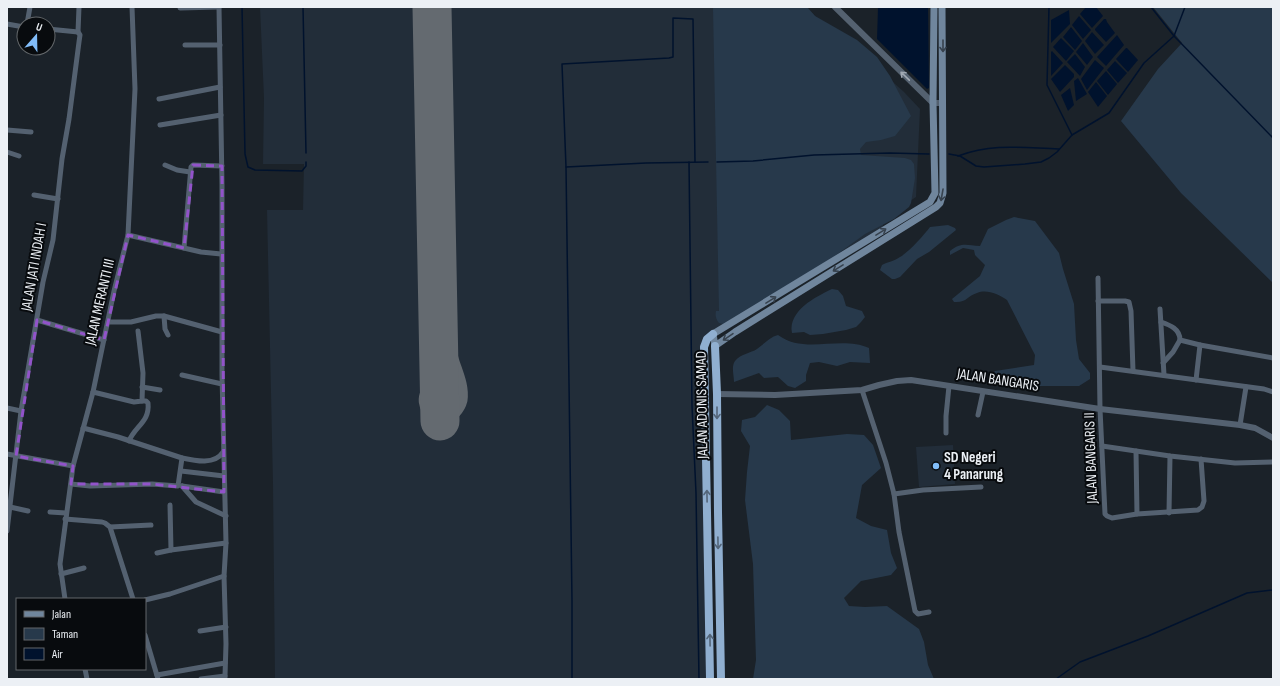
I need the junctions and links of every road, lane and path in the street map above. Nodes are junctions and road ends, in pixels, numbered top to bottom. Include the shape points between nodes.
1 (79, 7) edge
2 (132, 7) edge
3 (219, 7) edge
4 (835, 7) edge
5 (934, 7) edge
6 (942, 7) edge
7 (180, 8) dead end
8 (56, 30) edge
9 (78, 32) junction
10 (185, 45) dead end
11 (220, 45) junction
12 (220, 87) junction
13 (159, 99) dead end
14 (933, 103) junction
15 (943, 103) junction
16 (221, 115) junction
17 (160, 124) dead end
18 (7, 130) edge
19 (31, 132) dead end
20 (7, 152) edge
21 (19, 156) dead end
22 (165, 165) dead end
23 (222, 166) junction
24 (190, 172) junction
25 (34, 195) dead end
26 (58, 199) junction
27 (128, 235) junction
28 (184, 248) junction
29 (221, 254) junction
30 (1098, 278) dead end
31 (1098, 301) junction
32 (1160, 309) dead end
33 (164, 316) junction
34 (37, 320) junction
35 (108, 322) junction
36 (1161, 322) junction
37 (138, 332) dead end
38 (222, 332) junction
39 (713, 334) junction
40 (168, 335) dead end
41 (104, 340) junction
42 (1180, 340) junction
43 (1200, 345) junction
44 (714, 346) junction
45 (1273, 358) edge
46 (1163, 363) junction
47 (1100, 367) junction
48 (1133, 371) junction
49 (1164, 375) junction
50 (182, 376) dead end
51 (1196, 380) junction
52 (222, 384) junction
53 (950, 386) junction
54 (1246, 386) junction
55 (142, 387) junction
56 (160, 390) dead end
57 (862, 390) junction
58 (93, 392) junction
59 (983, 392) junction
60 (1273, 392) edge
61 (717, 394) junction
62 (142, 402) junction
63 (7, 408) edge
64 (1100, 409) junction
65 (21, 411) junction
66 (978, 415) dead end
67 (1240, 425) junction
68 (83, 428) junction
69 (946, 433) dead end
70 (1273, 438) edge
71 (129, 441) junction
72 (1102, 446) junction
73 (224, 451) junction
74 (1136, 451) junction
75 (7, 454) edge
76 (16, 456) junction
77 (1170, 456) junction
78 (182, 458) junction
79 (1201, 459) junction
80 (1273, 462) edge
81 (73, 466) junction
82 (181, 471) junction
83 (224, 476) junction
84 (71, 484) junction
85 (180, 486) junction
86 (981, 487) dead end
87 (224, 492) junction
88 (894, 494) junction
89 (170, 505) dead end
90 (10, 507) junction
91 (28, 511) dead end
92 (50, 512) dead end
93 (708, 512) junction
94 (718, 512) junction
95 (1169, 512) junction
96 (66, 513) junction
97 (1137, 514) junction
98 (226, 516) junction
99 (65, 520) junction
100 (152, 525) dead end
101 (110, 528) junction
102 (7, 531) edge
103 (226, 543) junction
104 (171, 550) junction
105 (157, 552) dead end
106 (84, 568) dead end
107 (61, 574) junction
108 (224, 576) junction
109 (65, 598) edge
110 (133, 598) edge
111 (146, 600) edge
112 (929, 612) dead end
113 (226, 627) junction
114 (200, 631) dead end
115 (146, 638) edge
116 (225, 662) junction
117 (157, 677) edge
118 (225, 678) edge
119 (200, 679) edge
120 (710, 679) edge
121 (721, 679) edge

1 - 9 street, JALAN JATI INDAH I
2 - 27 street, JALAN MERANTI III via 135,89
3 - 7 street
3 - 11 street
14 -> 4 street
5 - 14 main road
6 -> 15 main road
8 - 9 street
9 - 26 street, JALAN JATI INDAH I via 78,58
10 - 11 street
11 - 12 street
12 - 13 street
12 - 16 street
14 - 15 street
39 -> 14 main road via 930,202 935,193
15 -> 44 main road via 943,193 940,203
16 - 17 street
16 - 23 street
18 - 19 street
20 - 21 street
22 - 24 street
23 - 24 street via 193,165
23 - 29 street
24 - 28 street
25 - 26 street
26 - 34 street, JALAN JATI INDAH I via 53,240
27 - 28 street
27 - 35 street, JALAN MERANTI III
28 - 29 street
29 - 38 street
30 - 31 street, JALAN BANGARIS II
31 - 47 street, JALAN BANGARIS II
31 - 48 street via 1129,302
32 - 36 street
33 - 35 street via 131,322
33 - 38 street
33 - 40 street
34 - 41 street
34 - 65 street, JALAN JATI INDAH I
35 - 41 street, JALAN MERANTI III
36 - 42 street via 1173,327
36 - 46 street
37 - 55 street via 143,373
38 - 52 street
39 - 44 main road, JALAN ADONIS SAMAD
93 -> 39 highway, JALAN ADONIS SAMAD via 704,347 707,339
41 - 58 street, JALAN MERANTI III
42 - 43 street
42 - 46 street
43 - 45 street
43 - 51 street
44 - 61 highway, JALAN ADONIS SAMAD
46 - 49 street
47 - 48 street
47 - 64 street, JALAN BANGARIS II
48 - 49 street
49 - 51 street
50 - 52 street
51 - 54 street
52 - 73 street
53 - 57 street, JALAN BANGARIS via 906,380
53 - 59 street, JALAN BANGARIS
53 - 69 street
54 - 60 street
54 - 67 street
55 - 56 street
55 - 62 street
57 - 61 street, JALAN BANGARIS via 775,395
57 - 88 street
58 - 62 street
58 - 68 street, JALAN MERANTI III
59 - 64 street, JALAN BANGARIS
59 - 66 street
61 -> 94 highway, JALAN ADONIS SAMAD
62 - 71 street via 148,403 146,417
63 - 65 street
64 - 67 street, JALAN BANGARIS
64 - 72 street, JALAN BANGARIS II
65 - 76 street, JALAN JATI INDAH I
67 - 70 street, JALAN BANGARIS via 1255,428
68 - 71 street
68 - 81 street, JALAN MERANTI III
71 - 78 street
72 - 74 street
72 - 97 street, JALAN BANGARIS II via 1105,514 1112,518
73 - 78 street via 215,459 196,461
73 - 83 street
74 - 77 street
74 - 97 street
75 - 76 street
76 - 81 street
76 - 90 street, JALAN JATI INDAH I
77 - 79 street
77 - 95 street
78 - 82 street
79 - 80 street via 1234,463
79 - 95 street, JALAN BANGARIS II via 1204,502 1202,507 1198,510
81 - 84 street, JALAN MERANTI III
82 - 83 street
82 - 85 street
83 - 87 street
84 - 85 street
84 - 96 street, JALAN MERANTI III
85 - 87 street
85 - 98 street via 196,502
86 - 88 street
87 - 98 street
88 - 112 street via 899,532 916,611 918,614
89 - 104 street
90 - 91 street
90 - 102 street, JALAN JATI INDAH I
92 - 96 street
93 - 94 highway
120 -> 93 highway, JALAN ADONIS SAMAD
94 -> 121 highway, JALAN ADONIS SAMAD
95 - 97 street, JALAN BANGARIS II
96 - 99 street, JALAN MERANTI III
98 - 103 street
99 - 101 street via 102,522
99 - 107 street, JALAN MERANTI III
100 - 101 street
101 - 110 street
103 - 104 street
103 - 108 street
104 - 105 street
106 - 107 street
107 - 109 street, JALAN MERANTI III
108 - 111 street
108 - 113 street
113 - 114 street
113 - 116 street
115 - 117 street
116 - 117 street
116 - 118 street
118 - 119 street

